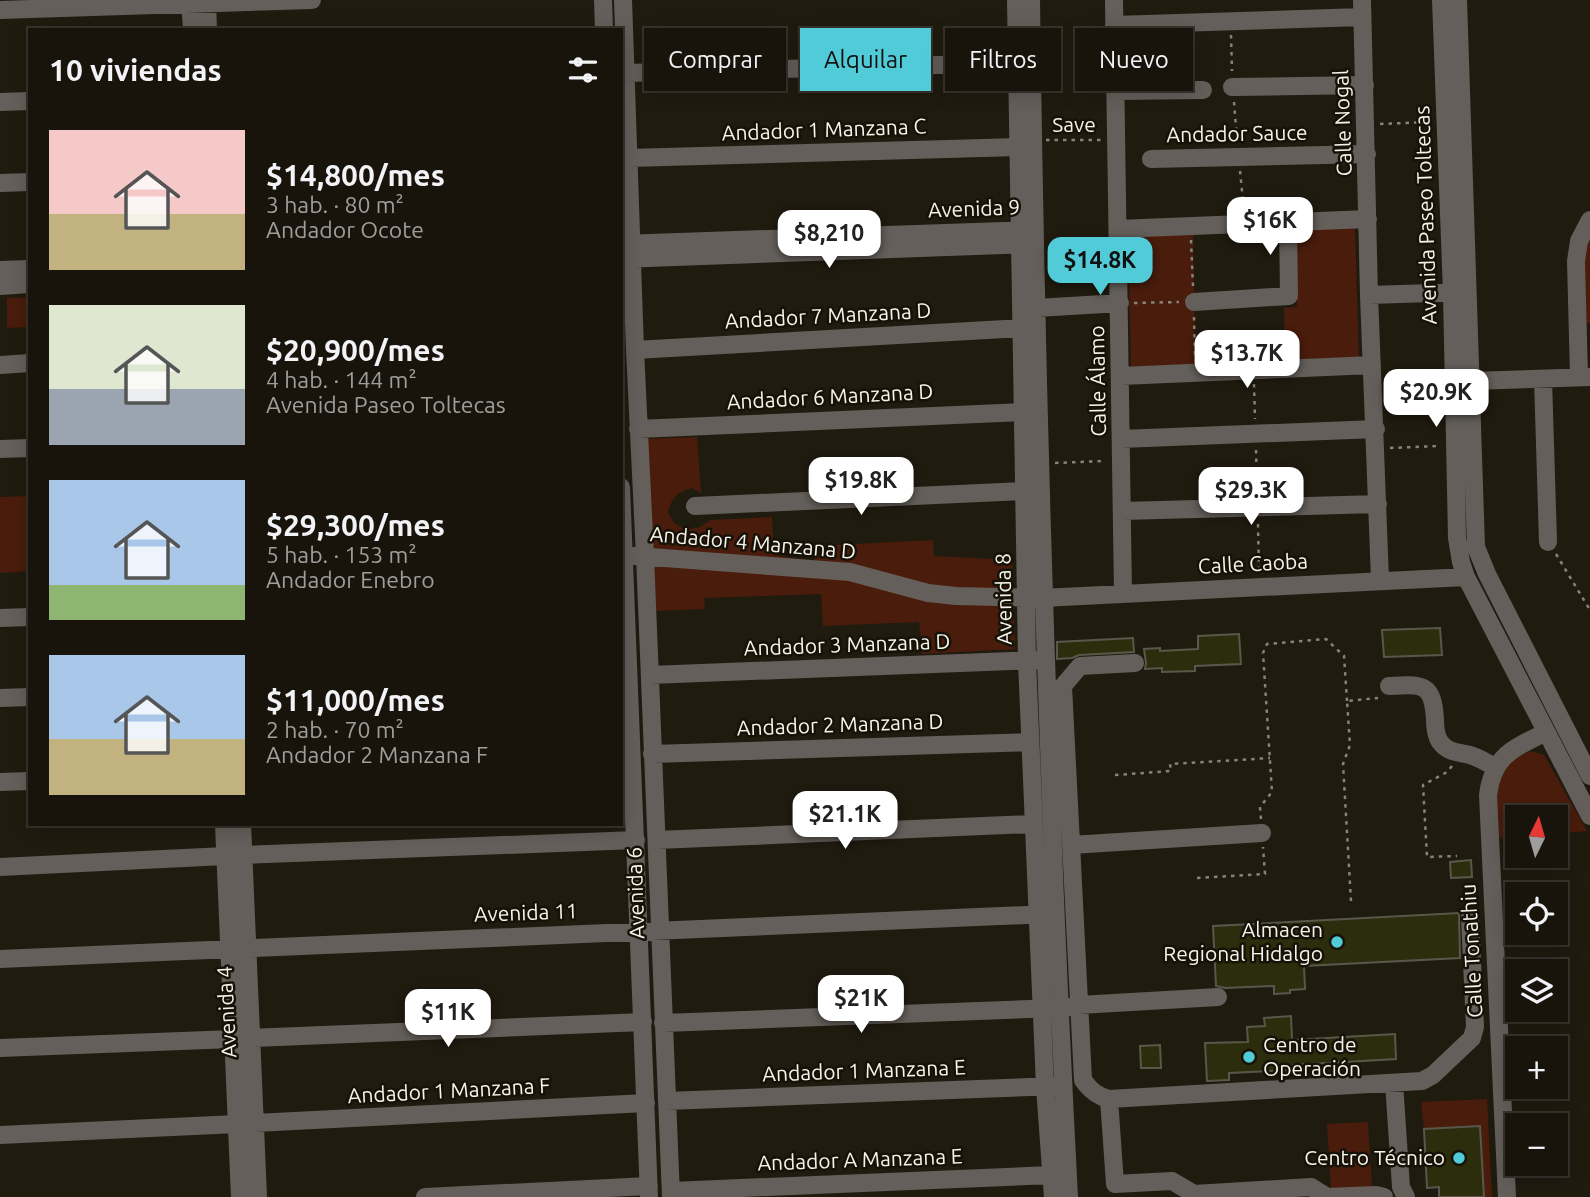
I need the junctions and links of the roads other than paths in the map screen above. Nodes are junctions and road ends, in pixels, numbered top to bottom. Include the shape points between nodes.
1 (312, 0) edge
2 (603, 0) edge
3 (623, 0) edge
4 (1016, 0) edge
5 (1031, 0) edge
6 (1114, 0) edge
7 (1441, 0) edge
8 (1458, 0) edge
9 (198, 2) edge
10 (1362, 8) edge
11 (0, 10) edge
12 (1114, 25) junction
13 (200, 28) edge
14 (604, 28) edge
15 (1017, 28) edge
16 (1114, 28) edge
17 (945, 65) edge
18 (626, 72) junction
19 (1365, 85) junction
20 (1232, 87) road end
21 (1193, 90) edge
22 (1203, 90) dead end
23 (1021, 91) edge
24 (1116, 91) edge
25 (28, 101) edge
26 (0, 102) edge
27 (1026, 144) junction
28 (1367, 154) junction
29 (629, 158) junction
30 (1151, 159) dead end
31 (28, 182) edge
32 (0, 183) edge
33 (1368, 219) junction
34 (1590, 220) edge
35 (1288, 222) junction
36 (1118, 229) junction
37 (1028, 237) junction
38 (626, 251) edge
39 (28, 269) edge
40 (0, 270) edge
41 (28, 284) edge
42 (0, 286) edge
43 (1460, 292) junction
44 (1369, 295) junction
45 (1194, 302) road end
46 (1120, 303) junction
47 (1037, 307) junction
48 (1023, 328) junction
49 (635, 350) junction
50 (28, 363) edge
51 (0, 365) edge
52 (1372, 365) junction
53 (1121, 376) junction
54 (1585, 377) edge
55 (1543, 379) junction
56 (1470, 381) junction
57 (1023, 412) junction
58 (638, 429) junction
59 (1376, 429) junction
60 (1121, 439) junction
61 (28, 448) edge
62 (0, 449) edge
63 (1025, 491) junction
64 (1378, 504) junction
65 (695, 506) dead end
66 (1122, 511) junction
67 (623, 532) edge
68 (1548, 542) road end
69 (624, 555) junction
70 (646, 564) junction
71 (623, 574) edge
72 (1466, 577) junction
73 (1380, 580) junction
74 (647, 593) junction
75 (624, 594) edge
76 (1123, 594) junction
77 (1034, 598) junction
78 (28, 617) edge
79 (0, 618) edge
80 (1516, 631) junction
81 (1498, 639) junction
82 (1036, 660) junction
83 (1135, 663) dead end
84 (625, 673) edge
85 (650, 675) junction
86 (1389, 686) road end
87 (0, 698) edge
88 (28, 698) edge
89 (1546, 732) junction
90 (1030, 742) junction
91 (627, 753) edge
92 (652, 754) junction
93 (1495, 767) junction
94 (1590, 776) edge
95 (28, 781) edge
96 (0, 782) edge
97 (1590, 817) edge
98 (1032, 824) junction
99 (225, 826) edge
100 (241, 826) edge
101 (1262, 832) road end
102 (636, 840) junction
103 (657, 840) junction
104 (1071, 845) junction
105 (234, 855) junction
106 (0, 867) edge
107 (1046, 914) junction
108 (1469, 917) dead end
109 (660, 930) junction
110 (639, 931) junction
111 (238, 948) junction
112 (0, 958) edge
113 (1218, 997) dead end
114 (1079, 1005) junction
115 (1050, 1009) junction
116 (643, 1022) junction
117 (663, 1023) junction
118 (242, 1039) junction
119 (0, 1048) edge
120 (1394, 1083) junction
121 (1054, 1086) junction
122 (1109, 1100) junction
123 (667, 1101) junction
124 (646, 1103) junction
125 (246, 1123) junction
126 (0, 1135) edge
127 (1051, 1175) junction
128 (649, 1191) edge
129 (671, 1194) edge
130 (1401, 1194) edge
131 (240, 1197) edge
132 (258, 1197) edge
133 (425, 1197) edge
134 (1053, 1197) edge
135 (1069, 1197) edge
136 (1384, 1197) edge
137 (1507, 1197) edge

1 - 9 street
2 - 14 street
3 - 18 street, Avenida 6
4 - 15 street, Avenida 8
5 - 27 street, Avenida 8
6 - 12 street, Calle Álamo
7 - 43 street, Avenida Paseo Toltecas
8 - 43 street, Avenida Paseo Toltecas
9 - 11 street
9 - 13 street
10 - 12 street
10 - 19 street, Calle Nogal
12 - 16 street, Calle Álamo
17 - 18 street
18 - 29 street, Avenida 6
19 - 20 street
19 - 28 street, Calle Nogal
21 - 22 street
23 - 27 street, Avenida 8
24 - 36 street, Calle Álamo
25 - 26 street
27 - 29 street, Andador 1 Manzana C
27 - 37 street, Avenida 8
28 - 30 street, Andador Sauce
28 - 33 street, Calle Nogal
29 - 38 street, Avenida 6
31 - 32 street
33 - 35 street
33 - 44 street, Calle Nogal
34 - 54 street via 1576,261
35 - 36 street
35 - 45 street via 1289,296
36 - 46 street, Calle Álamo
37 - 38 street, Avenida 9
37 - 47 street, Avenida 8
37 - 48 street, Avenida 8
38 - 49 street, Avenida 6
39 - 40 street
41 - 42 street
43 - 44 street
43 - 56 street, Avenida Paseo Toltecas
43 - 72 street, Avenida Paseo Toltecas via 1455,445 1457,538
44 - 52 street, Calle Nogal
46 - 47 street
46 - 53 street, Calle Álamo
47 - 77 street, Avenida 8 via 1039,464
48 - 49 street, Andador 7 Manzana D
48 - 57 street, Avenida 8
49 - 58 street, Avenida 6
50 - 51 street
52 - 53 street
52 - 59 street, Calle Nogal
53 - 60 street, Calle Álamo
54 - 55 street
55 - 56 street
55 - 68 street
56 - 80 street, Avenida Paseo Toltecas via 1476,547
57 - 58 street, Andador 6 Manzana D
57 - 63 street, Avenida 8
58 - 70 street, Avenida 6
59 - 60 street
59 - 64 street, Calle Nogal
60 - 66 street, Calle Álamo
61 - 62 street
63 - 65 street
63 - 77 street, Avenida 8
64 - 66 street
64 - 73 street, Calle Nogal
66 - 76 street, Calle Álamo
67 - 69 street, Avenida 6
69 - 70 street, Andador 4 Manzana D
69 - 71 street, Avenida 6
70 - 71 street
70 - 74 street, Avenida 6
70 - 77 street, Andador 4 Manzana D via 850,572 928,593
71 - 75 street, Avenida 6
72 - 73 street, Calle Caoba
72 - 81 street, Avenida Paseo Toltecas
73 - 76 street, Calle Caoba
74 - 75 street
74 - 85 street, Avenida 6
75 - 84 street, Avenida 6
76 - 77 street, Calle Caoba
77 - 82 street, Avenida 8
78 - 79 street
80 - 81 street
80 - 94 street, Avenida Paseo Toltecas
81 - 89 street, Avenida Paseo Toltecas
82 - 85 street, Andador 3 Manzana D
82 - 90 street, Avenida 8
82 - 107 street, Avenida 8
83 - 104 street via 1080,666 1063,686
84 - 91 street, Avenida 6
85 - 92 street, Avenida 6
86 - 93 street via 1424,687 1434,702 1440,741 1449,750
87 - 88 street
89 - 93 street via 1505,755
89 - 97 street, Avenida Paseo Toltecas
90 - 92 street, Andador 2 Manzana D
90 - 98 street, Avenida 8
91 - 102 street, Avenida 6
92 - 103 street, Avenida 6
93 - 137 street, Calle Tonathiu via 1488,795
95 - 96 street
98 - 103 street
98 - 107 street, Avenida 8
99 - 105 street, Avenida 4
100 - 105 street, Avenida 4
101 - 104 street
102 - 105 street
102 - 110 street, Avenida 6
103 - 109 street, Avenida 6
104 - 114 street
105 - 106 street
105 - 111 street, Avenida 4
107 - 109 street, Avenida 11
107 - 115 street, Avenida 8
108 - 120 street via 1472,1038 1433,1075 1422,1081
109 - 110 street, Avenida 11
109 - 117 street, Avenida 6
110 - 111 street, Avenida 11
110 - 116 street, Avenida 6
111 - 112 street, Avenida 11
111 - 118 street, Avenida 4
113 - 114 street
114 - 115 street
114 - 122 street via 1083,1080 1099,1097
115 - 117 street
115 - 121 street, Avenida 8
116 - 118 street
116 - 124 street, Avenida 6
117 - 123 street, Avenida 6
118 - 119 street
118 - 125 street, Avenida 4
120 - 122 street
120 - 130 street
121 - 123 street, Andador 1 Manzana E
121 - 127 street, Avenida 8
121 - 135 street, Avenida 8
122 - 136 street via 1115,1184 1172,1181 1194,1194 1311,1187 1328,1197
123 - 129 street, Avenida 6
124 - 125 street, Andador 1 Manzana F
124 - 128 street, Avenida 6
125 - 126 street, Andador 1 Manzana F
125 - 131 street, Avenida 4
125 - 132 street, Avenida 4
127 - 129 street, Andador A Manzana E
127 - 134 street, Avenida 8
128 - 133 street

